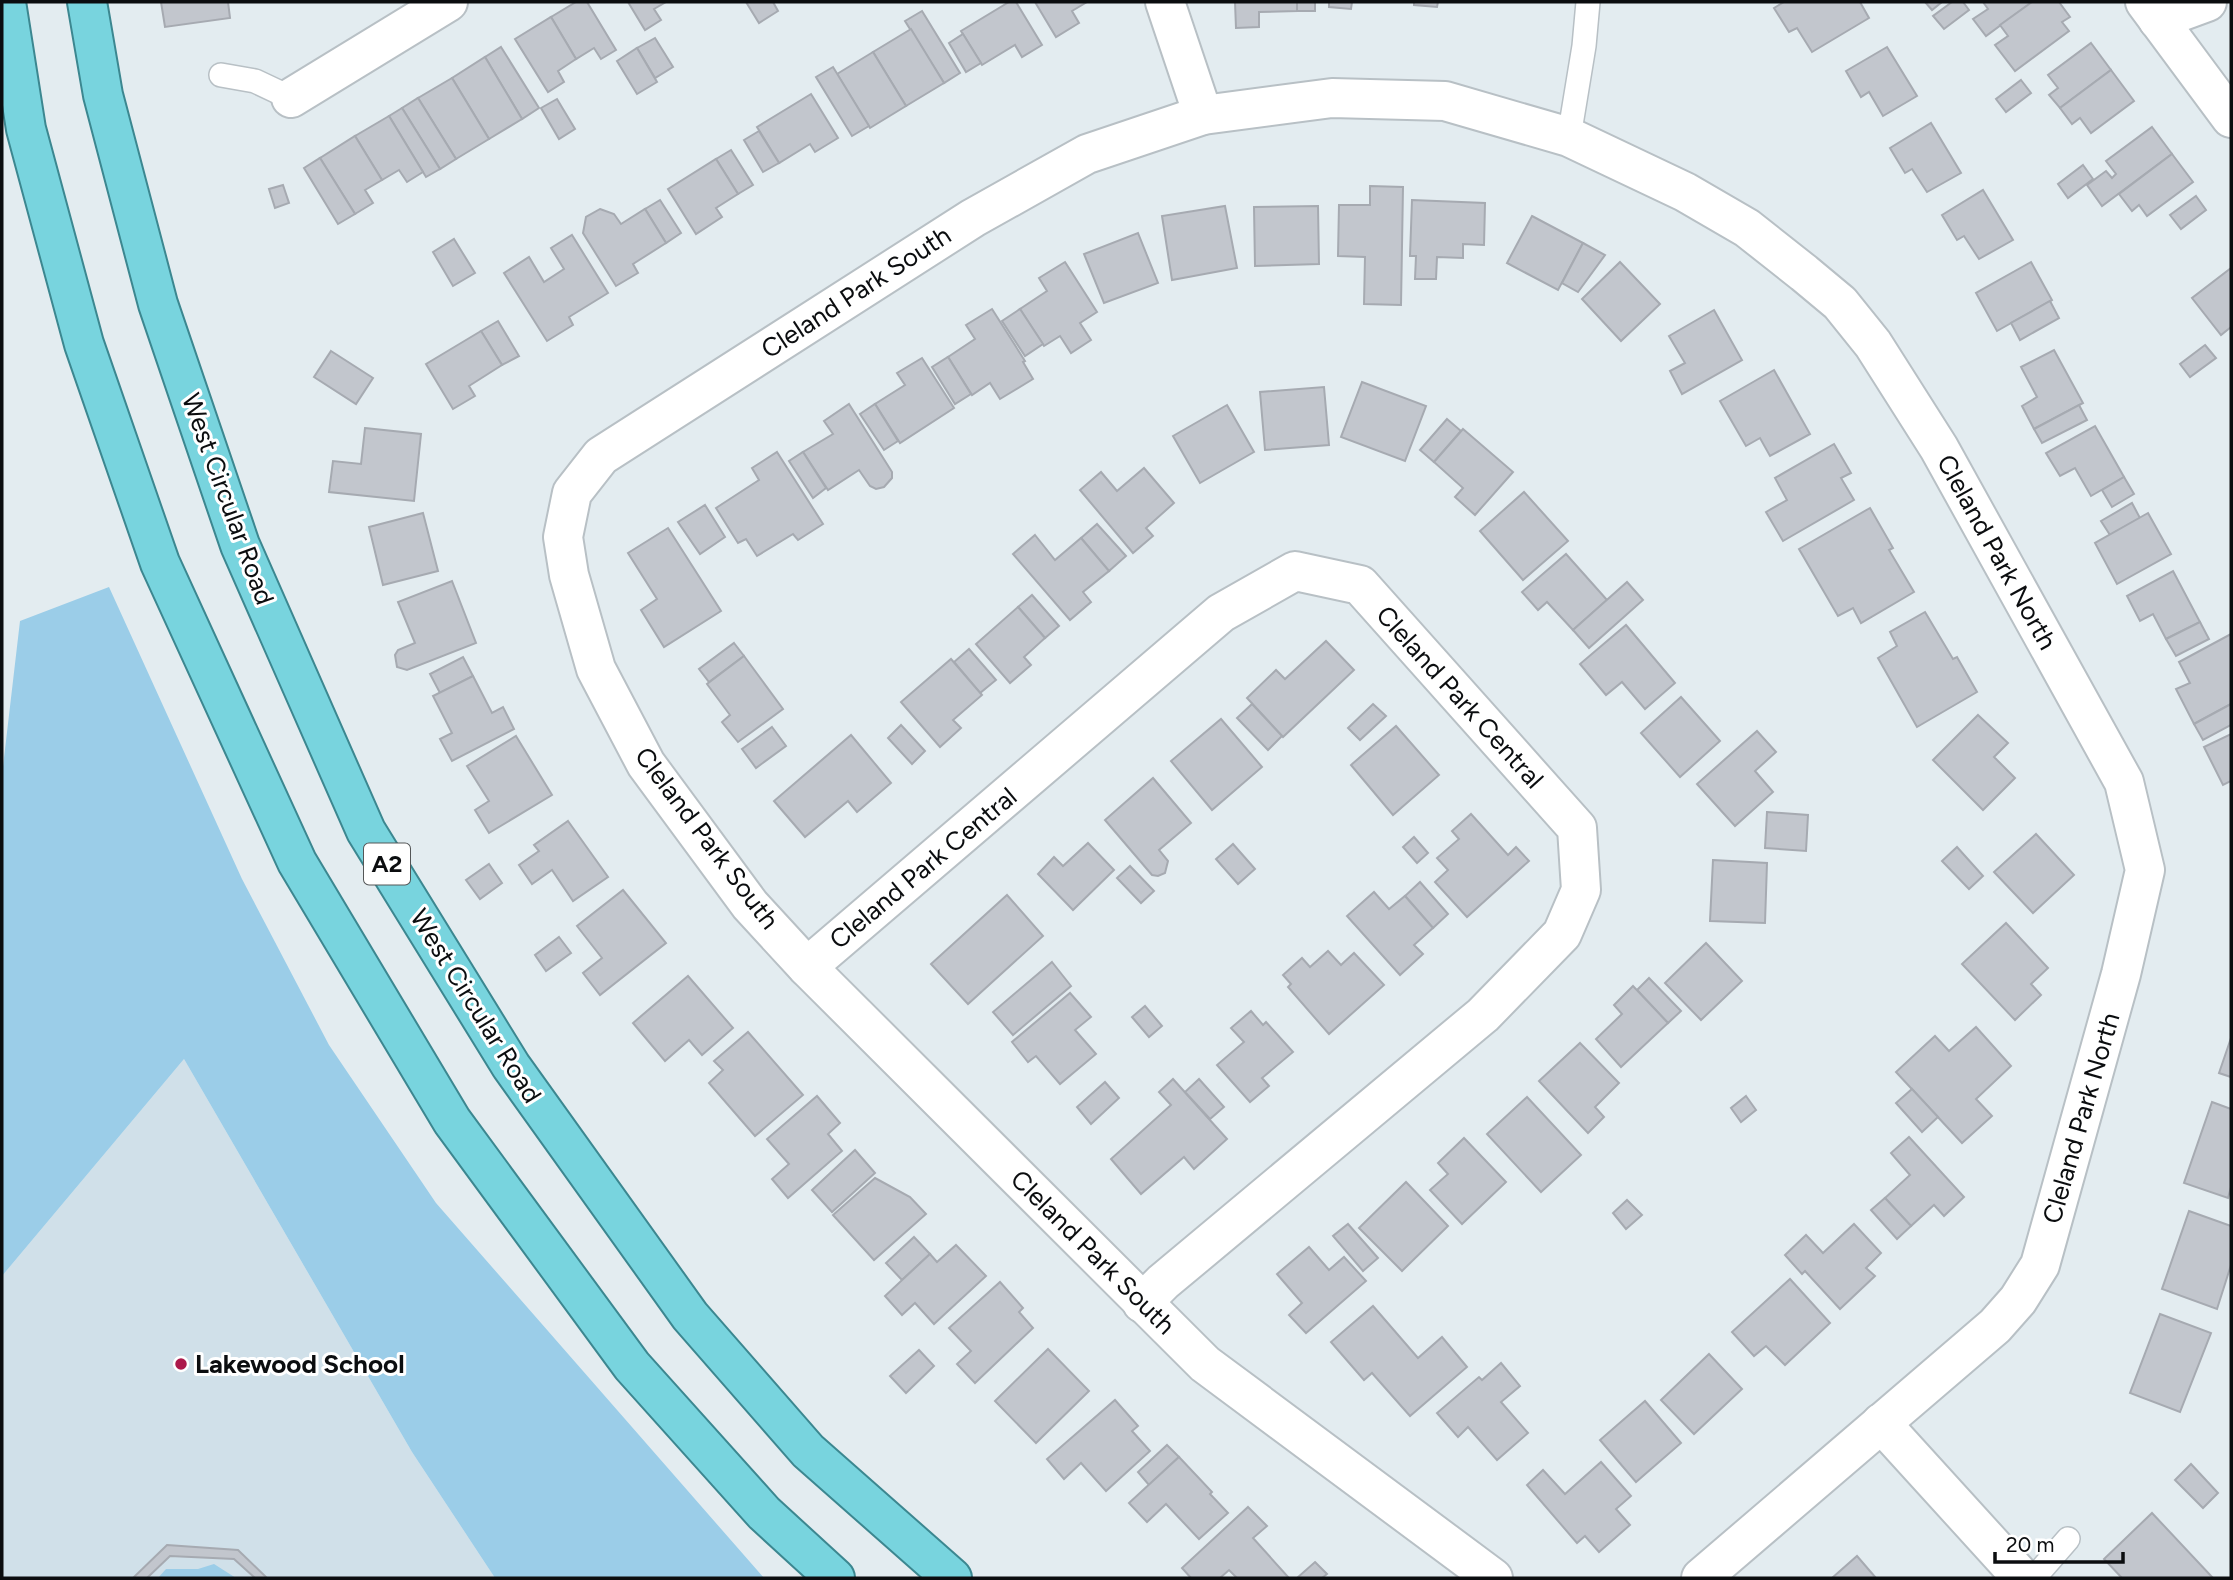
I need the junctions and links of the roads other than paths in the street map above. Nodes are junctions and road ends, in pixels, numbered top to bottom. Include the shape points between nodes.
1 (6, 2) edge
2 (87, 2) edge
3 (448, 2) edge
4 (1165, 2) edge
5 (1588, 2) edge
6 (2207, 2) edge
7 (2152, 11) edge
8 (221, 75) dead end
9 (2, 94) edge
10 (290, 98) joint
11 (1203, 115) junction
12 (2231, 118) edge
13 (26, 129) junction
14 (1569, 137) junction
15 (807, 967) junction
16 (1142, 1303) junction
17 (1881, 1423) junction
18 (2068, 1539) dead end
19 (835, 1578) edge
20 (952, 1578) edge
21 (1493, 1578) edge
22 (1701, 1578) edge
23 (2022, 1578) edge
24 (2034, 1578) edge

1 - 13 highway
2 - 20 highway, West Circular Road / A2 via 103,95 162,317 240,545 366,831 511,1066 690,1316 808,1451
3 - 10 street
4 - 11 street
5 - 14 lane
6 - 7 street
7 - 12 street
8 - 10 lane via 255,81
9 - 13 lane
11 - 14 street, Cleland Park North via 1332,98 1445,101
11 - 15 street, Cleland Park South via 1087,153 974,218 601,456 572,493 563,537 596,669 646,764 750,905
13 - 19 highway via 84,344 160,563 297,862 452,1121 632,1366 764,1513
14 - 17 street, Cleland Park North via 1685,192 1747,228 1840,303 1873,344 1940,447 2124,782 2145,870 2121,974 2040,1265 1995,1326
15 - 16 street, Cleland Park South
15 - 16 street, Cleland Park Central via 1221,613 1295,571 1360,585 1577,828 1581,890 1562,934 1483,1015
16 - 21 street, Cleland Park South via 1205,1364
17 - 22 street
17 - 23 street
18 - 24 lane

